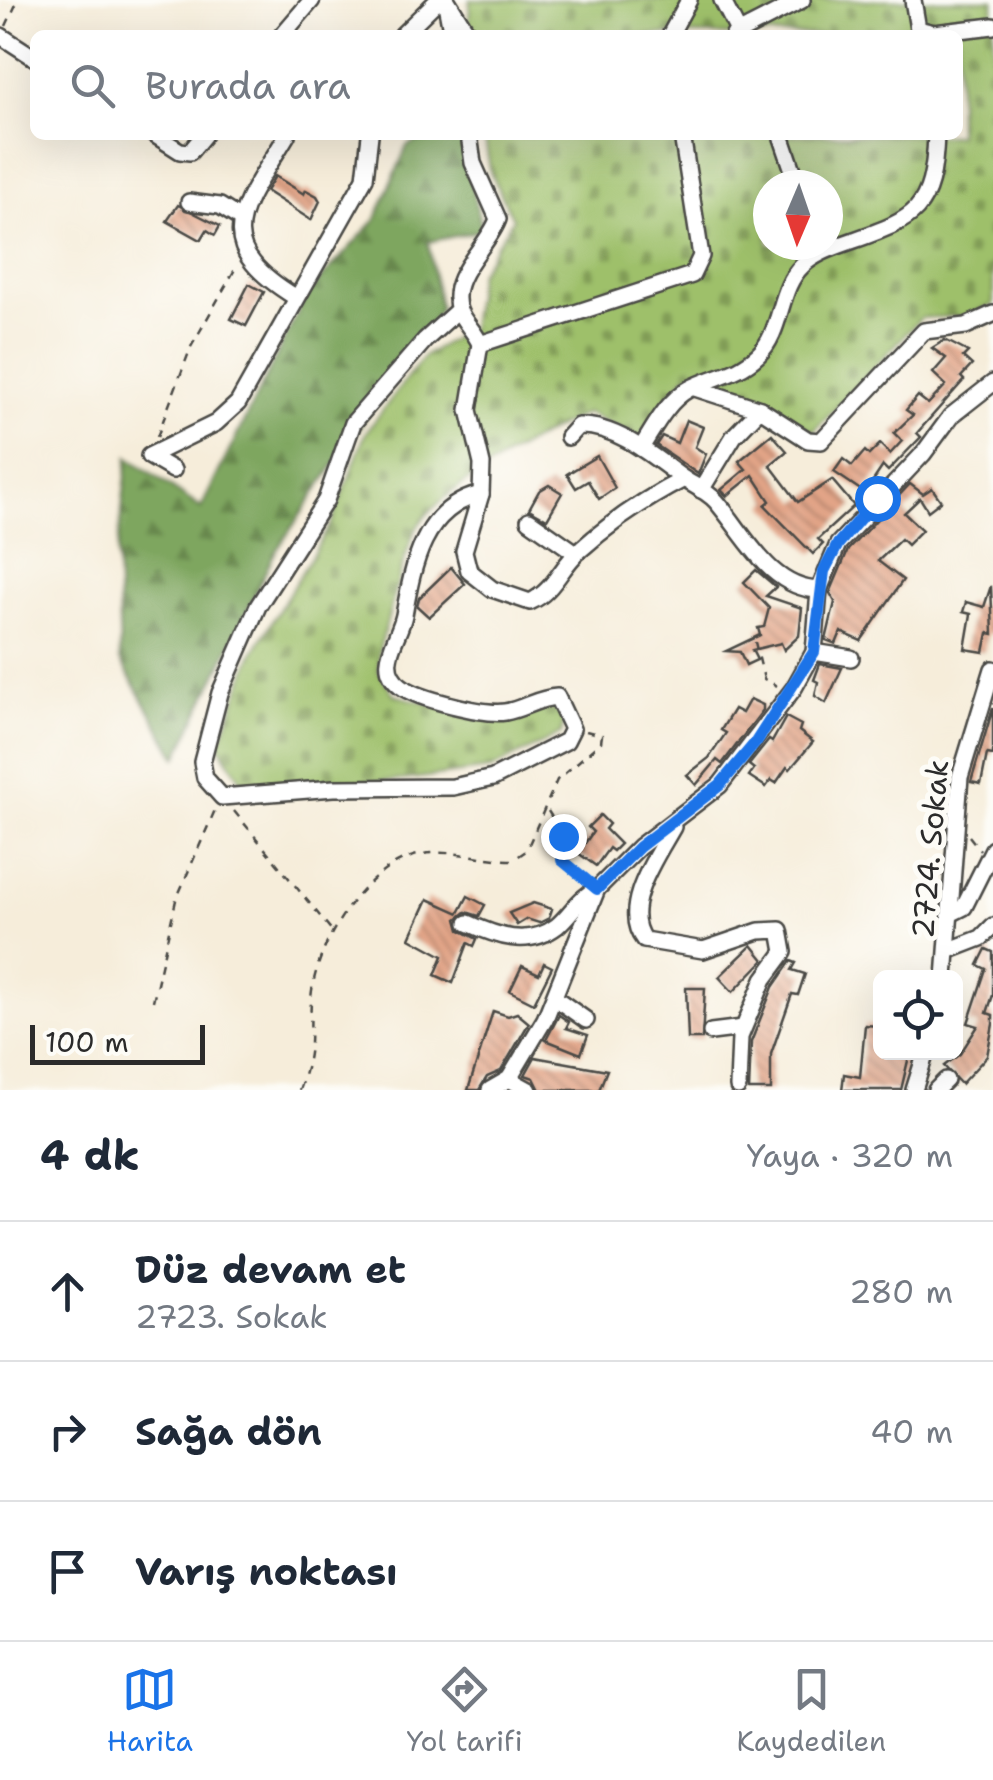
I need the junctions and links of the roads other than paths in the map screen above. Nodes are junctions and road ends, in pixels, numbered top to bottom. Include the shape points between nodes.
1 (312, 0) edge
2 (443, 0) edge
3 (689, 0) edge
4 (722, 0) edge
5 (802, 0) edge
6 (912, 6) edge
7 (993, 26) edge
8 (286, 30) edge
9 (405, 30) edge
10 (451, 30) edge
11 (465, 30) edge
12 (673, 30) edge
13 (735, 30) edge
14 (745, 30) edge
15 (922, 30) edge
16 (959, 30) edge
17 (1, 36) edge
18 (30, 55) edge
19 (163, 140) edge
20 (200, 140) edge
21 (284, 140) edge
22 (369, 140) edge
23 (470, 140) edge
24 (683, 140) edge
25 (783, 140) edge
26 (936, 140) edge
27 (793, 170) edge
28 (189, 202) dead end
29 (239, 218) junction
30 (843, 242) edge
31 (807, 260) edge
32 (295, 297) junction
33 (458, 310) junction
34 (993, 314) edge
35 (480, 344) junction
36 (993, 383) edge
37 (693, 387) junction
38 (760, 409) junction
39 (568, 437) dead end
40 (640, 448) junction
41 (173, 470) dead end
42 (684, 479) junction
43 (701, 490) junction
44 (481, 494) junction
45 (528, 520) dead end
46 (576, 553) junction
47 (819, 590) junction
48 (814, 652) junction
49 (852, 658) dead end
50 (993, 669) edge
51 (674, 824) junction
52 (992, 850) edge
53 (597, 889) junction
54 (952, 914) junction
55 (468, 922) dead end
56 (993, 926) edge
57 (950, 950) junction
58 (946, 970) edge
59 (555, 998) junction
60 (586, 1020) dead end
61 (743, 1028) junction
62 (712, 1032) dead end
63 (923, 1060) edge
64 (509, 1079) junction
65 (738, 1086) dead end
66 (490, 1090) edge
67 (529, 1090) edge
68 (914, 1090) edge

1 - 8 street
2 - 9 street
2 - 10 street
2 - 11 street
3 - 12 street
4 - 13 street
5 - 14 street
6 - 15 street
7 - 16 street
17 - 18 street
19 - 20 street via 190,152
21 - 29 street
22 - 32 street via 365,178
23 - 33 street via 498,219 461,283
24 - 35 street via 700,256 692,275
25 - 27 street
26 - 30 street via 935,170 920,210 885,230
28 - 29 street via 220,206
29 - 32 street via 244,254 260,276
31 - 37 street via 758,355 724,378
32 - 41 street via 238,403 216,422 149,456
33 - 35 street
33 - 44 street via 354,424 326,500 258,606 220,693 202,762 222,797 453,788 493,778 566,741 572,729 557,697 504,712 416,696 389,671 424,536 459,499
34 - 38 street via 966,326 924,331 821,440 808,440
35 - 44 street via 469,410 482,464
36 - 47 street via 951,416 863,513 838,544
37 - 38 street
37 - 40 street via 664,412
38 - 43 street via 734,436
39 - 40 street via 578,426 592,426
40 - 42 street
42 - 43 street
42 - 46 street
43 - 47 street via 774,572 800,590
44 - 46 street via 464,551 469,571 492,589 530,602 545,595
45 - 46 street
47 - 48 street
48 - 49 street
48 - 51 street via 740,764
50 - 54 street, 2724. Sokak via 970,733
51 - 53 street via 639,847
51 - 61 street via 639,896 636,928 652,944 703,950 780,930 784,952
52 - 54 street via 964,908
53 - 55 street via 582,896 559,924 526,938 498,937
53 - 59 street
54 - 57 street, 2724. Sokak
56 - 57 street
57 - 58 street, 2724. Sokak
59 - 60 street
59 - 64 street
61 - 62 street
61 - 65 street
63 - 68 street
64 - 66 street
64 - 67 street

